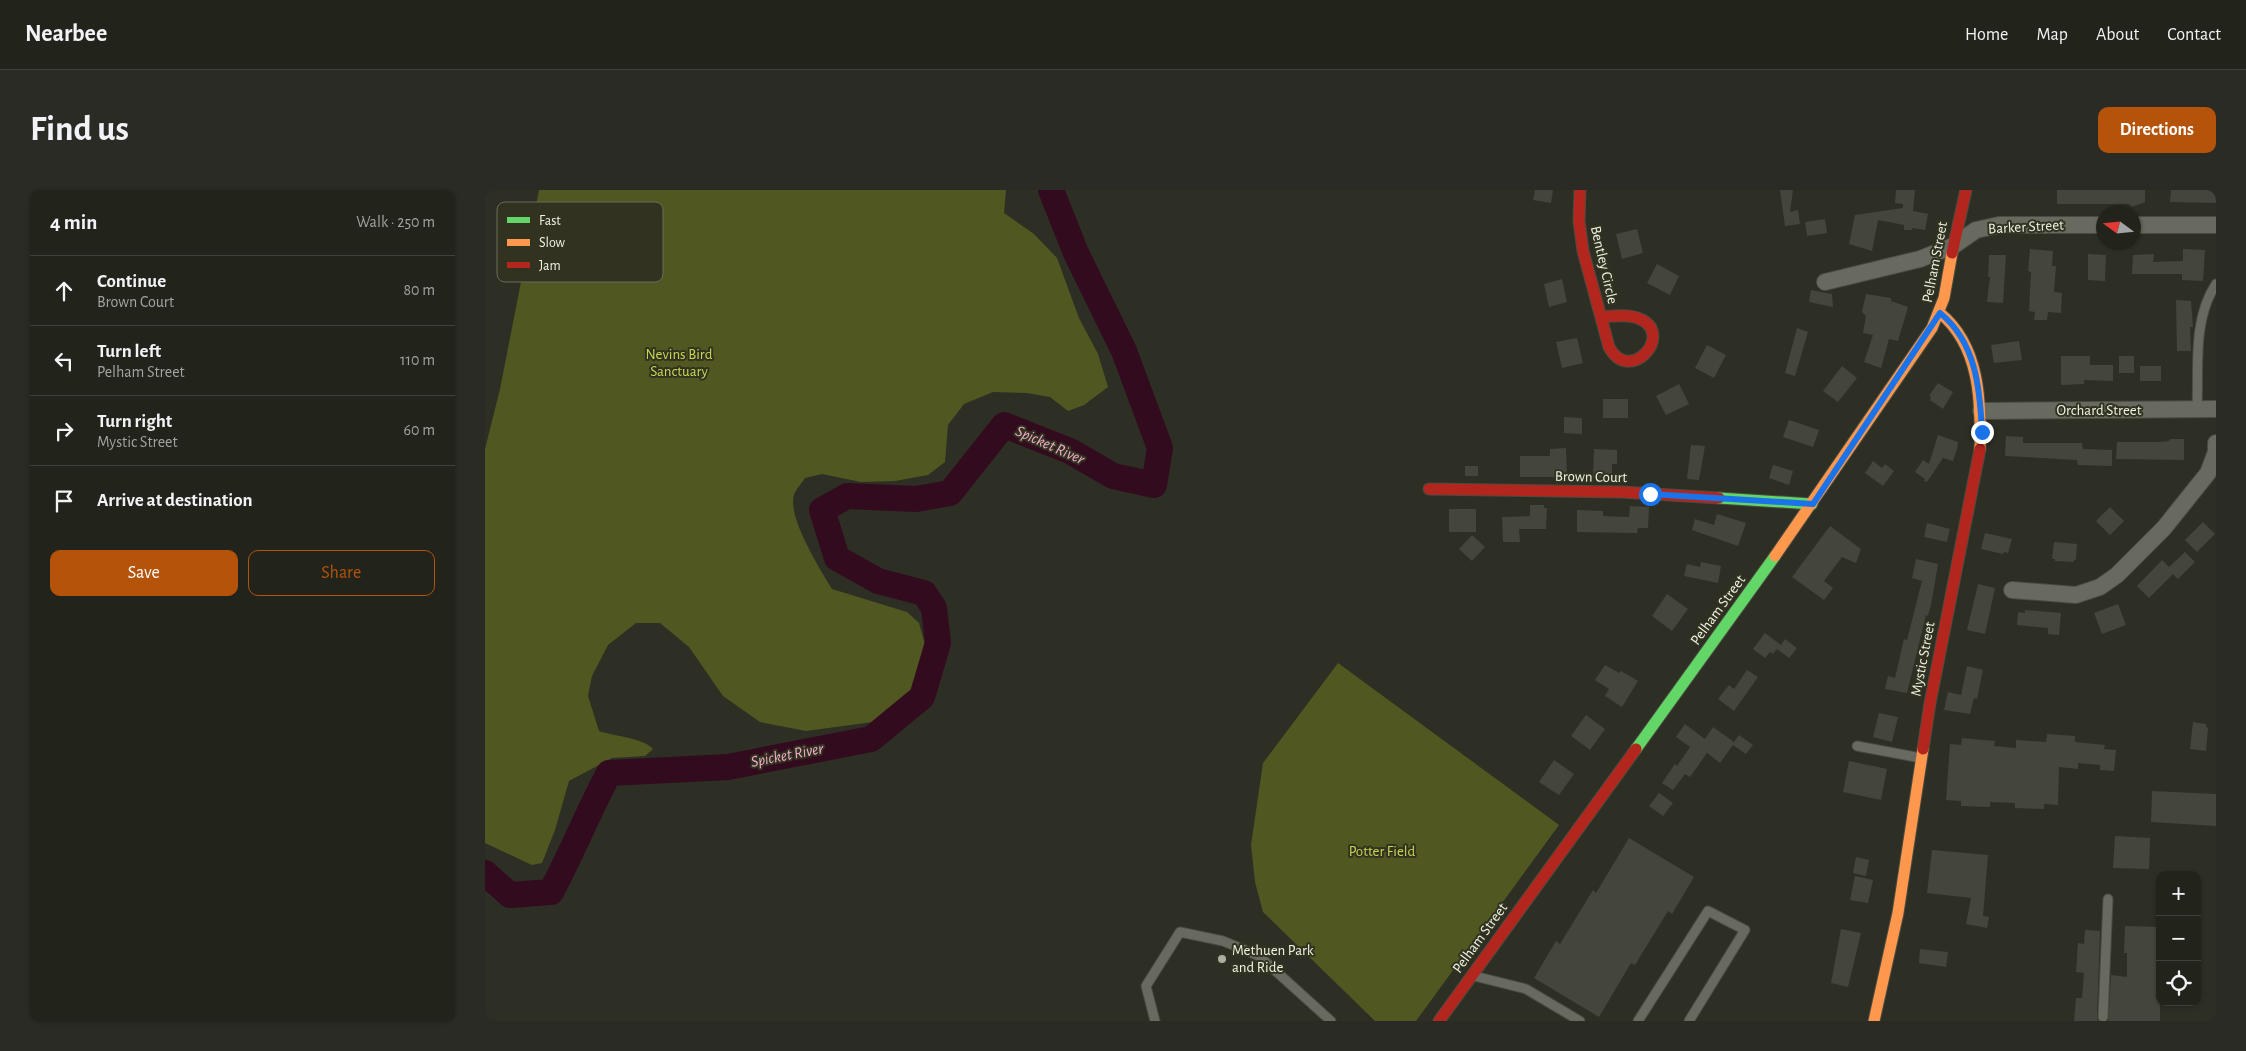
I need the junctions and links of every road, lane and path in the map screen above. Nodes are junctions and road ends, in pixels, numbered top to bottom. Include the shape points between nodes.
1 (1580, 190) edge
2 (1966, 190) edge
3 (2096, 225) edge
4 (2141, 225) edge
5 (2216, 225) edge
6 (1953, 246) junction
7 (1825, 282) dead end
8 (2216, 284) edge
9 (1940, 313) junction
10 (1601, 317) junction
11 (2197, 409) junction
12 (2216, 409) edge
13 (1981, 411) junction
14 (2216, 443) edge
15 (1429, 489) dead end
16 (1813, 504) junction
17 (2012, 590) dead end
18 (1857, 746) dead end
19 (1921, 758) junction
20 (2108, 899) dead end
21 (1471, 976) junction
22 (2103, 1017) dead end
23 (1155, 1021) edge
24 (1331, 1021) edge
25 (1439, 1021) edge
26 (1580, 1021) edge
27 (1638, 1021) edge
28 (1689, 1021) edge
29 (1874, 1021) edge

1 - 10 street, Bentley Circle via 1581,241
2 - 6 street, Pelham Street
3 - 6 street, Barker Street via 1999,226 1976,230
4 - 5 street
6 - 7 street, Barker Street via 1920,259
6 - 9 street, Pelham Street
8 - 11 lane via 2206,306 2198,341
9 - 13 street, Mystic Street via 1951,322 1972,360
9 - 16 street, Pelham Street
10 - 10 street, Bentley Circle via 1608,344 1616,356 1623,360 1638,360 1649,351 1652,331 1643,319
11 - 12 street, Orchard Street
11 - 13 street, Orchard Street
13 - 19 street, Mystic Street via 1977,478 1936,670
14 - 17 street via 2208,473 2175,514 2117,574 2100,587 2076,595
15 - 16 street, Brown Court via 1622,492
16 - 21 street, Pelham Street
18 - 19 lane
19 - 29 street, Mystic Street via 1898,913
20 - 22 lane
21 - 25 street, Pelham Street
21 - 26 lane via 1526,989
23 - 24 lane via 1146,986 1180,932 1223,941 1259,956
27 - 28 lane via 1707,911 1745,930

